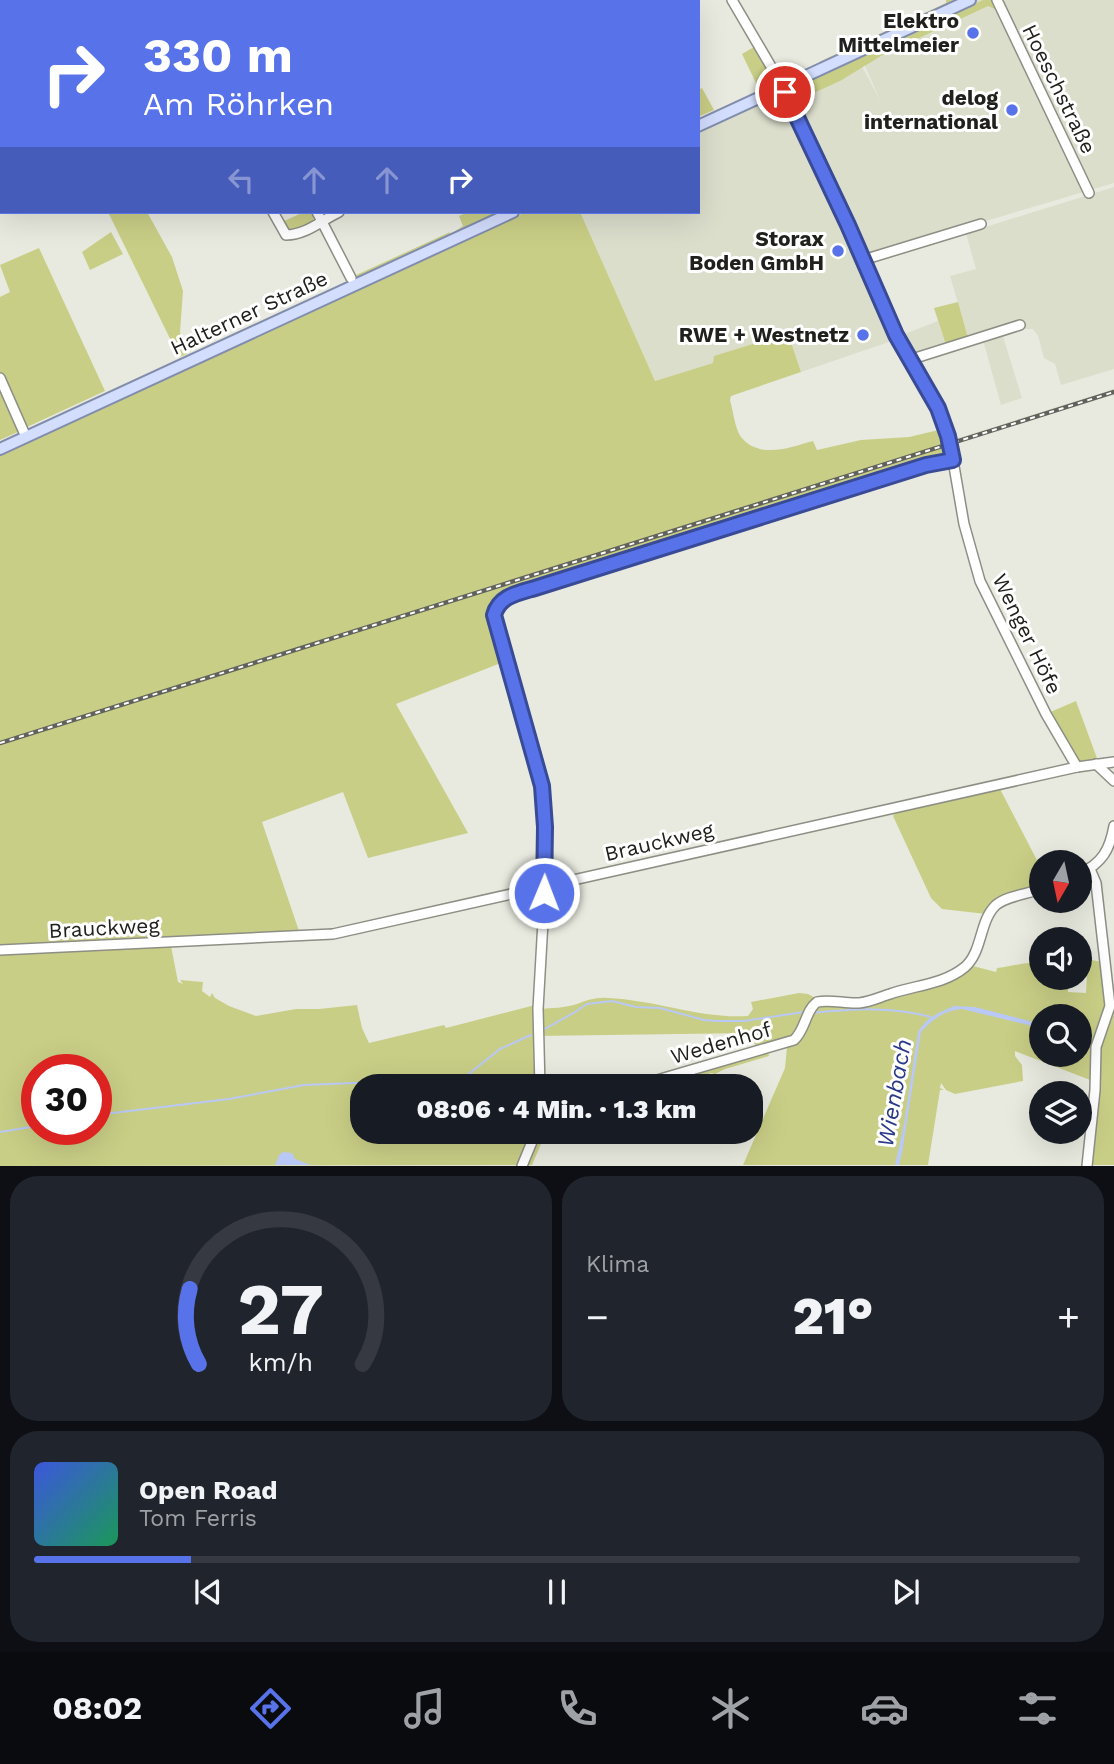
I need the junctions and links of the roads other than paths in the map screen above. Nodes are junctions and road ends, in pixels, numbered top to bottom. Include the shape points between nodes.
1 (732, 0) edge
2 (971, 0) edge
3 (997, 0) edge
4 (783, 87) junction
5 (700, 125) edge
6 (1089, 193) dead end
7 (274, 214) edge
8 (318, 214) edge
9 (335, 214) edge
10 (509, 214) edge
11 (321, 223) junction
12 (981, 224) dead end
13 (863, 260) junction
14 (351, 278) dead end
15 (1020, 325) dead end
16 (908, 360) junction
17 (0, 378) edge
18 (26, 437) junction
19 (0, 449) edge
20 (953, 460) junction
21 (1114, 762) edge
22 (1096, 764) junction
23 (1077, 767) junction
24 (1114, 781) edge
25 (1114, 825) edge
26 (1092, 867) edge
27 (1092, 874) edge
28 (545, 886) junction
29 (1029, 893) edge
30 (0, 950) edge
31 (540, 1074) edge
32 (678, 1074) edge
33 (532, 1144) edge
34 (522, 1166) edge
35 (1087, 1166) edge

1 - 4 street, Wenger Höfe
2 - 4 main road
3 - 6 street, Hoeschstraße
4 - 5 main road
4 - 13 street, Wenger Höfe
7 - 11 street via 286,236
8 - 11 street
9 - 11 street
10 - 18 main road, Halterner Straße
11 - 14 street
12 - 13 street
13 - 16 street, Wenger Höfe
15 - 16 street
16 - 20 street, Wenger Höfe via 938,408
17 - 18 street
18 - 19 main road, Halterner Straße
20 - 23 street, Wenger Höfe via 980,581
20 - 28 street via 805,502 499,603 494,615 542,786
21 - 22 street, Brauckweg
22 - 23 street, Brauckweg
22 - 24 street
23 - 28 street, Brauckweg
25 - 26 street via 1109,848
27 - 35 street via 1110,1001 1096,1050
28 - 30 street, Brauckweg via 333,933
28 - 31 street via 538,1009
29 - 32 street, Wedenhof via 995,906 971,960 945,978 867,1002 817,1002 794,1040
33 - 34 street

